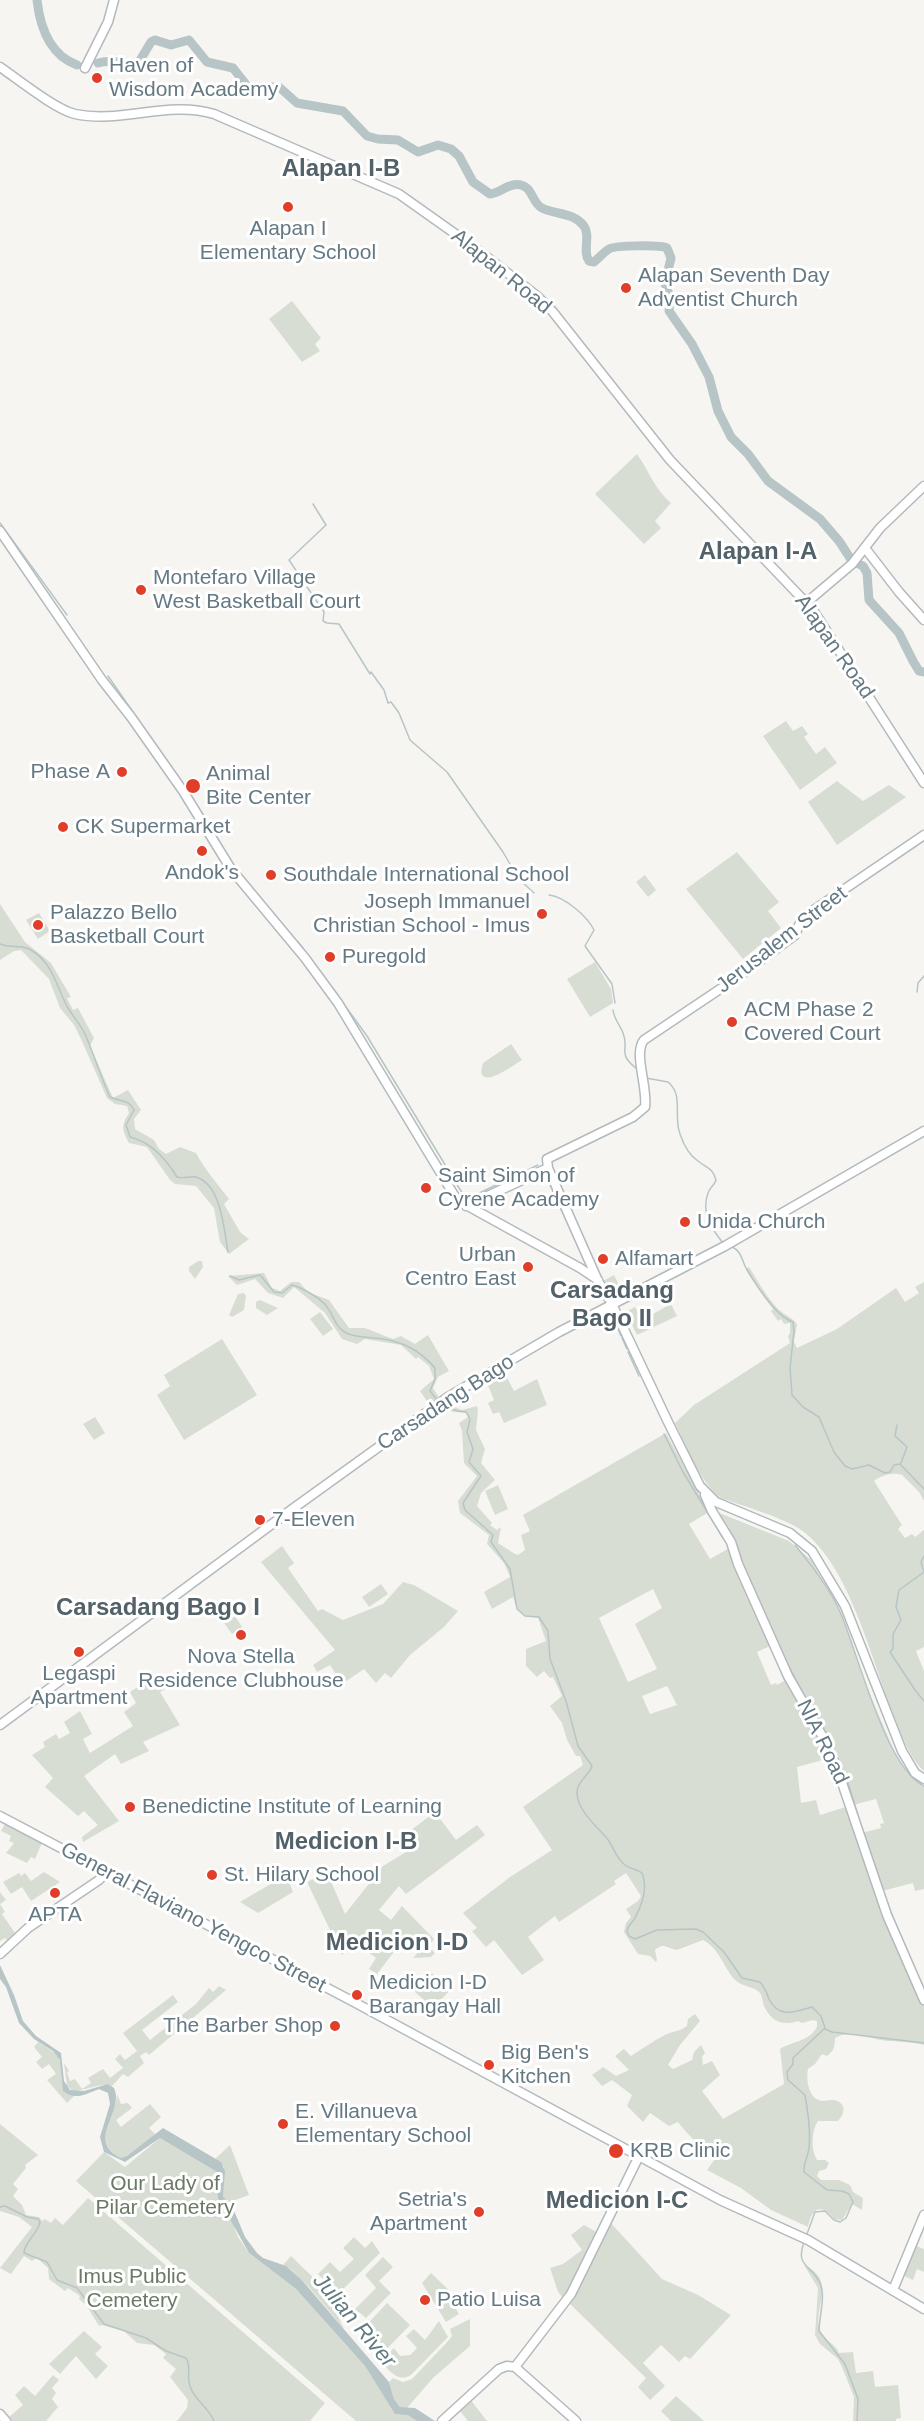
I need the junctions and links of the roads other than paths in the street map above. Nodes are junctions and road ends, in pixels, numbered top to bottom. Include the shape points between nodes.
1 (114, 0) edge
2 (120, 0) edge
3 (92, 57) junction
4 (0, 67) edge
5 (85, 68) dead end
6 (924, 486) edge
7 (0, 531) edge
8 (865, 548) junction
9 (806, 603) junction
10 (924, 620) edge
11 (924, 783) edge
12 (924, 835) edge
13 (924, 1131) edge
14 (548, 1168) junction
15 (466, 1206) junction
16 (589, 1262) junction
17 (580, 1268) junction
18 (598, 1281) junction
19 (612, 1304) junction
20 (704, 1491) junction
21 (0, 1725) edge
22 (924, 1779) edge
23 (0, 1816) edge
24 (106, 1872) junction
25 (0, 1954) edge
26 (924, 2000) edge
27 (639, 2156) junction
28 (924, 2215) edge
29 (893, 2290) junction
30 (924, 2309) edge
31 (515, 2367) junction
32 (0, 2414) edge
33 (6, 2421) edge
34 (442, 2421) edge
35 (576, 2421) edge

1 - 3 street
2 - 3 street via 110,31
3 - 5 street
4 - 9 street, Alapan Road via 72,113 108,115 184,108 207,112 385,187 415,204 551,310 664,453
6 - 8 street
7 - 15 street via 183,791 231,869 338,1003 457,1200
8 - 9 street
8 - 10 street
9 - 11 street, Alapan Road
12 - 14 street, Jerusalem Street via 802,918 795,935 644,1040 639,1053 645,1107 633,1117 547,1159
13 - 19 street, Carsadang Bago via 725,1246
14 - 15 street
14 - 16 street, NIA Road
15 - 17 street
16 - 17 street
16 - 18 street, NIA Road
17 - 18 street
18 - 19 street, NIA Road
19 - 20 street, NIA Road
19 - 21 street, Carsadang Bago via 448,1397
20 - 22 street via 716,1502 790,1533 812,1551 845,1606 902,1751 915,1773
20 - 26 street, NIA Road via 734,1549 788,1676 834,1761 887,1916
23 - 24 street, General Flaviano Yengco Street
24 - 25 street via 28,1928
24 - 27 street, General Flaviano Yengco Street
27 - 29 street, General Flaviano Yengco Street via 749,2215 805,2239
27 - 31 street via 571,2294
28 - 29 street
29 - 30 street, General Flaviano Yengco Street
31 - 34 street via 499,2369
31 - 35 street
32 - 33 street

